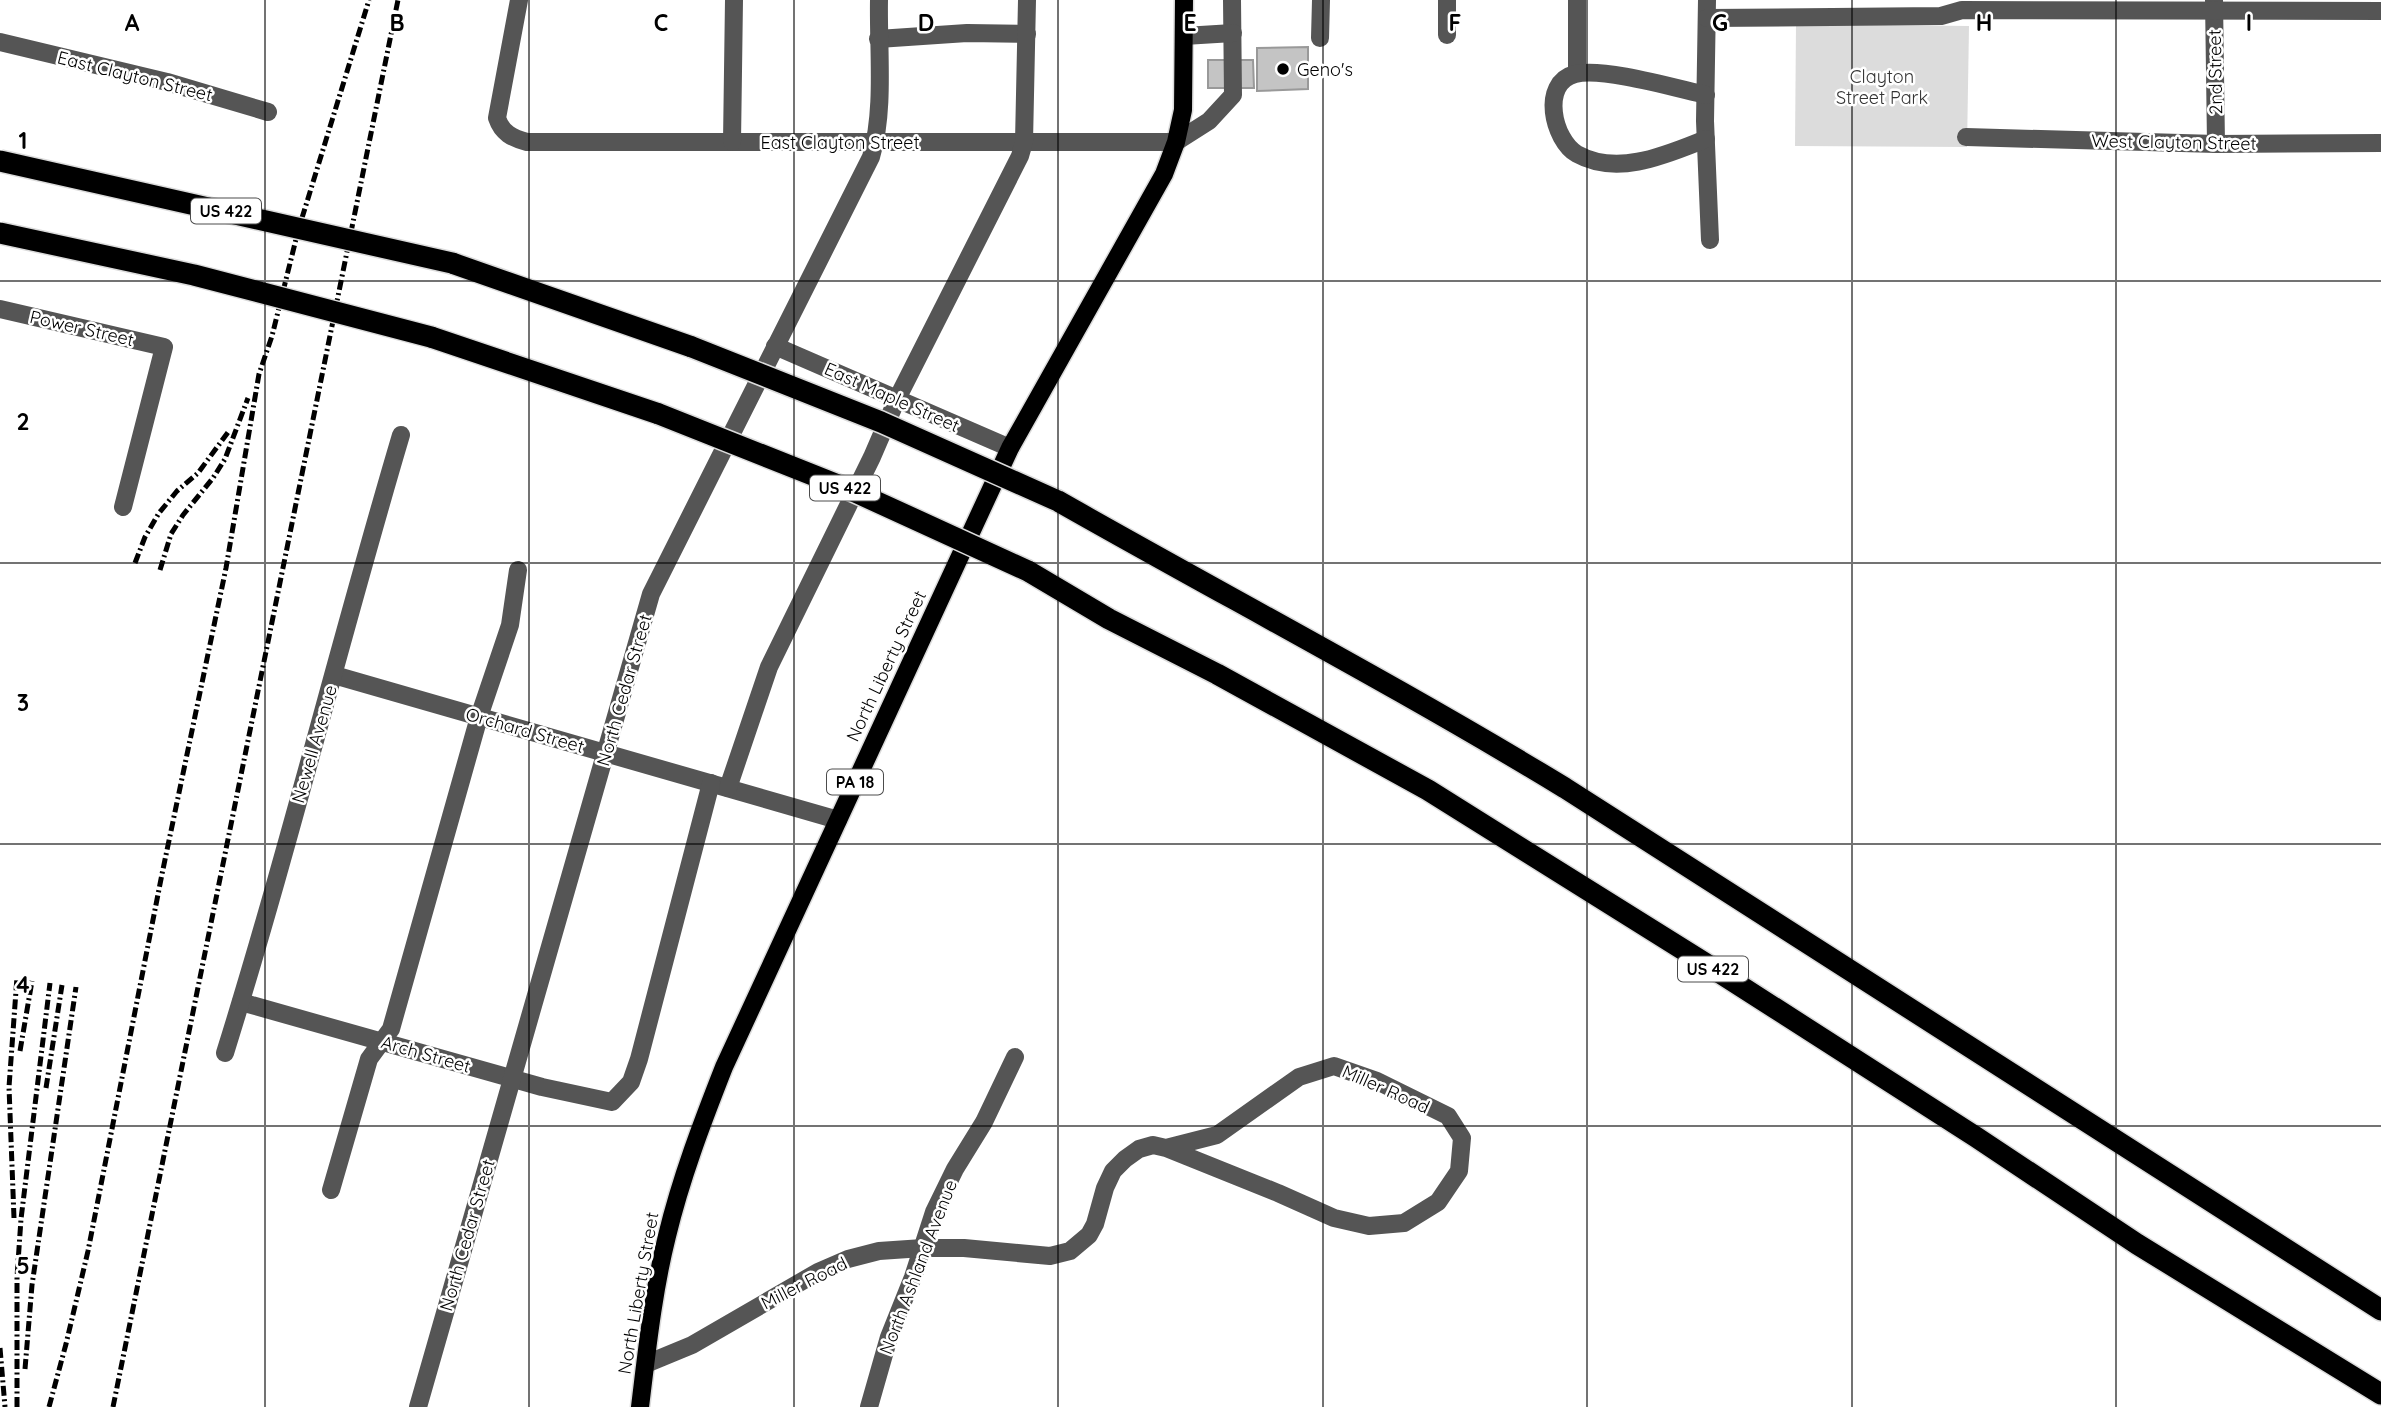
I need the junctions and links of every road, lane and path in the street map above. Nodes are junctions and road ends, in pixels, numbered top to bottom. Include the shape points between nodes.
1 (519, 0) edge
2 (734, 0) edge
3 (879, 0) edge
4 (1027, 0) edge
5 (1184, 0) edge
6 (1232, 0) edge
7 (1321, 0) edge
8 (1447, 0) edge
9 (1577, 0) edge
10 (1707, 0) edge
11 (1962, 5) edge
12 (2214, 6) edge
13 (2381, 11) edge
14 (1707, 18) junction
15 (1233, 33) junction
16 (1027, 34) junction
17 (1447, 34) dead end
18 (1184, 36) junction
19 (1320, 37) dead end
20 (878, 39) junction
21 (0, 42) edge
22 (1577, 74) junction
23 (1706, 95) junction
24 (268, 112) dead end
25 (1966, 137) dead end
26 (1706, 139) junction
27 (732, 142) junction
28 (875, 142) junction
29 (1024, 142) junction
30 (1176, 142) junction
31 (2216, 144) junction
32 (2381, 144) edge
33 (0, 161) edge
34 (0, 233) edge
35 (1710, 240) dead end
36 (0, 309) edge
37 (775, 346) junction
38 (897, 399) junction
39 (401, 436) dead end
40 (1010, 448) junction
41 (123, 507) dead end
42 (518, 570) dead end
43 (334, 675) junction
44 (479, 717) junction
45 (606, 753) junction
46 (720, 786) junction
47 (838, 820) junction
48 (241, 1002) junction
49 (382, 1042) junction
50 (225, 1053) dead end
51 (1015, 1057) dead end
52 (512, 1079) junction
53 (1166, 1148) junction
54 (331, 1190) dead end
55 (923, 1248) junction
56 (2381, 1310) edge
57 (646, 1364) junction
58 (2381, 1394) edge
59 (418, 1407) edge
60 (640, 1407) edge
61 (869, 1407) edge

1 - 27 street, East Clayton Street via 497,108 506,133 527,142
2 - 27 street
3 - 20 street, North Cedar Street
4 - 16 street
5 - 18 main road, North Liberty Street / PA 18
6 - 15 street
7 - 19 street
8 - 17 street
9 - 22 street
10 - 14 street
11 - 12 street
11 - 14 street via 1941,16
12 - 13 street
12 - 31 street, 2nd Street
14 - 23 street
15 - 18 street
15 - 30 street via 1233,95 1209,121
16 - 20 street
16 - 29 street
18 - 30 main road, North Liberty Street / PA 18 via 1183,110
20 - 28 street, North Cedar Street
21 - 24 street, East Clayton Street via 167,82
22 - 23 street via 1614,75
22 - 26 street via 1567,77 1555,97 1560,134 1577,154 1617,163 1641,162
23 - 26 street
25 - 31 street, West Clayton Street
26 - 35 street
27 - 28 street, East Clayton Street
28 - 29 street, East Clayton Street
28 - 37 street, North Cedar Street
29 - 30 street, East Clayton Street
29 - 38 street
30 - 40 main road, North Liberty Street / PA 18 via 1156,190
31 - 32 street, West Clayton Street
33 - 56 highway, US 422, bridge via 452,263 692,346 881,422 1058,501 1407,694 1565,788
34 - 58 highway, US 422, bridge via 194,275 430,337 659,414 853,491 1028,571 1109,620 1428,790
36 - 41 street, Power Street via 164,348
37 - 38 street, East Maple Street
37 - 45 street, North Cedar Street via 652,594
38 - 40 street, East Maple Street
38 - 46 street via 769,667 743,750
39 - 43 street, Newell Avenue
40 - 47 main road, North Liberty Street / PA 18
42 - 44 street via 510,625
43 - 44 street, Orchard Street
43 - 48 street, Newell Avenue
44 - 45 street, Orchard Street
44 - 49 street via 391,1029
45 - 46 street, Orchard Street
45 - 52 street, North Cedar Street
46 - 47 street, Orchard Street
46 - 52 street, Arch Street via 631,1082 611,1102
47 - 57 main road, North Liberty Street / PA 18 via 724,1067 689,1160 666,1238
48 - 49 street, Arch Street
48 - 50 street, Newell Avenue
49 - 52 street, Arch Street
49 - 54 street via 369,1059
51 - 55 street, North Ashland Avenue via 949,1180
52 - 59 street, North Cedar Street
53 - 53 street, Miller Road via 1217,1135 1298,1077 1334,1066 1377,1081 1448,1116 1462,1138 1459,1171 1438,1202 1404,1223 1369,1226 1334,1218
53 - 55 street, Miller Road via 1153,1145 1125,1158 1105,1188 1090,1235 1061,1255
55 - 57 street, Miller Road via 848,1259 692,1345
55 - 61 street, North Ashland Avenue via 889,1337
57 - 60 main road, North Liberty Street / PA 18

